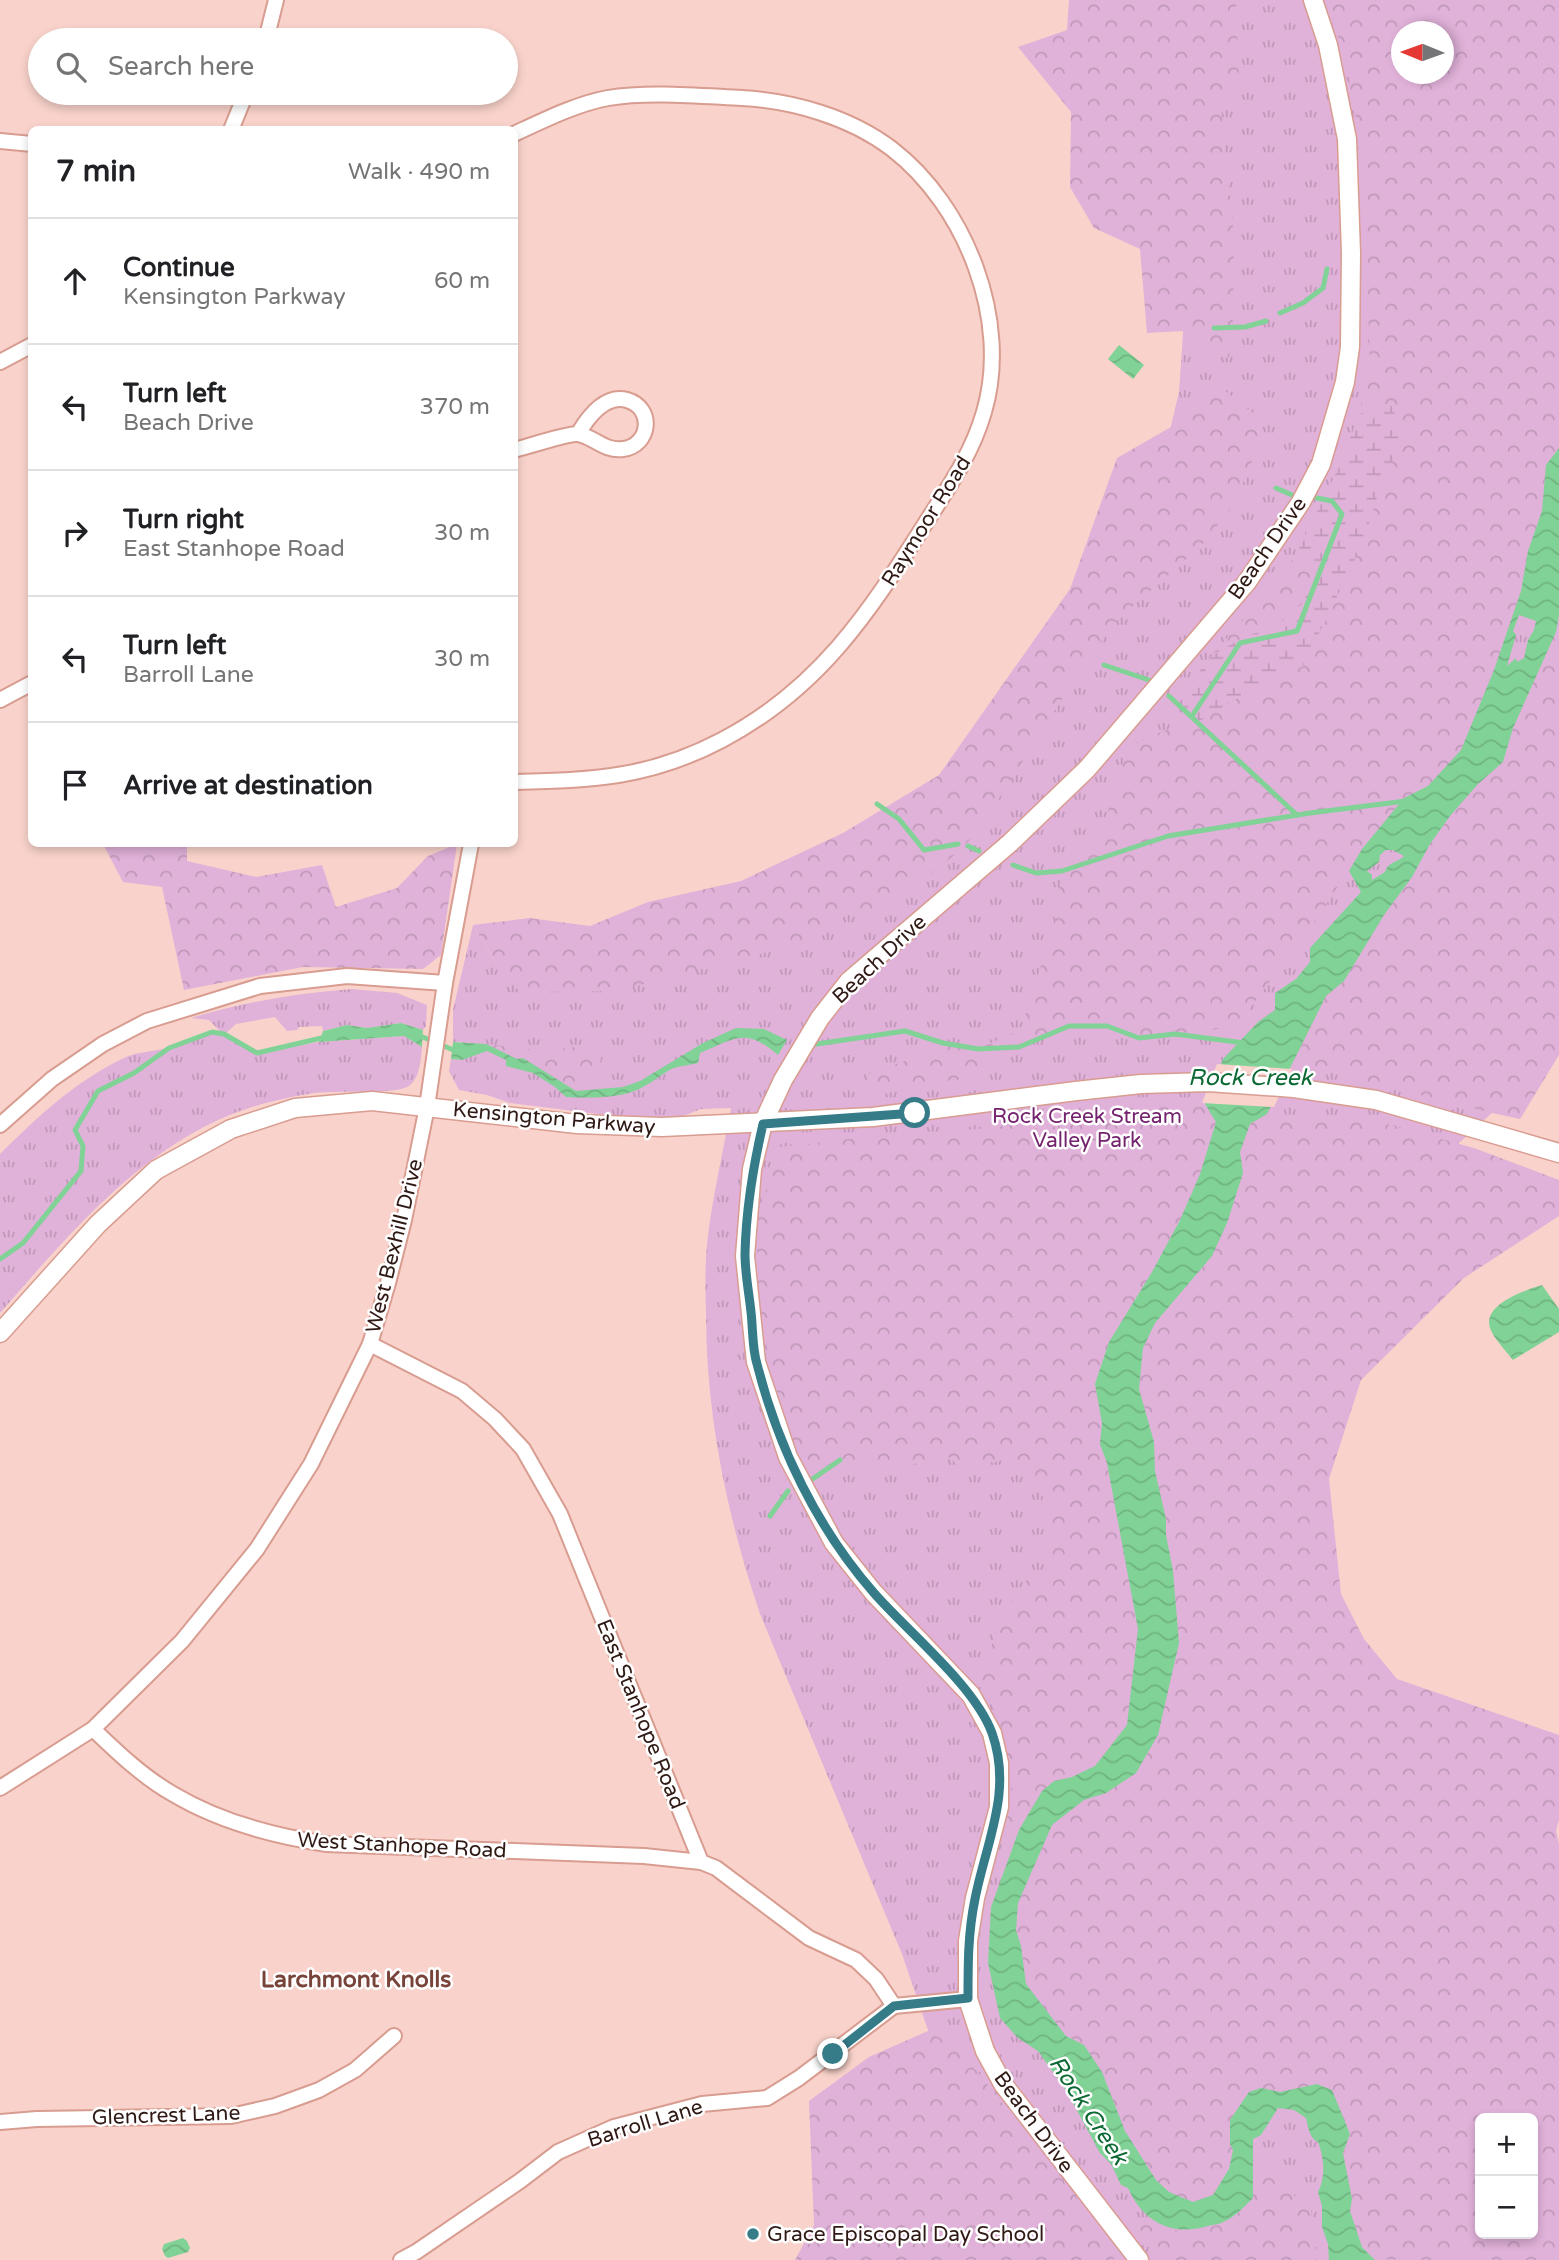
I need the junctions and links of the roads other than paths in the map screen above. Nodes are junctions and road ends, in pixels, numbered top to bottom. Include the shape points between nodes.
1 (276, 0) edge
2 (1312, 0) edge
3 (269, 28) edge
4 (241, 105) edge
5 (233, 126) edge
6 (518, 132) edge
7 (0, 141) edge
8 (28, 144) edge
9 (28, 347) edge
10 (0, 362) edge
11 (578, 434) junction
12 (518, 449) edge
13 (28, 685) edge
14 (0, 700) edge
15 (518, 782) edge
16 (470, 847) edge
17 (445, 983) junction
18 (427, 1107) junction
19 (763, 1124) junction
20 (0, 1125) edge
21 (1559, 1153) edge
22 (0, 1333) edge
23 (370, 1344) junction
24 (93, 1728) junction
25 (0, 1788) edge
26 (701, 1862) junction
27 (968, 1998) junction
28 (894, 2006) junction
29 (394, 2036) dead end
30 (0, 2122) edge
31 (401, 2260) edge
32 (1139, 2260) edge

1 - 3 street
2 - 19 street, Beach Drive via 1328,45 1347,139 1351,241 1350,347 1345,382 1321,464 1247,582 1087,769 1010,844 849,981 820,1018
4 - 5 street
6 - 15 street, Raymoor Road via 608,98 680,94 794,105 843,121 890,147 951,214 985,299 992,360 985,410 967,459 876,600 796,692 720,741 659,767 590,780
7 - 8 street
9 - 10 street
11 - 11 street via 610,449 624,449 641,438 645,417 641,408 618,398 595,412
11 - 12 street
13 - 14 street
16 - 17 street, West Bexhill Drive
17 - 18 street, West Bexhill Drive
17 - 20 street via 347,976 260,986 147,1021 52,1079
18 - 19 street, Kensington Parkway via 606,1126
18 - 22 street, Kensington Parkway via 338,1102 295,1108 231,1129 156,1170 98,1224
18 - 23 street, West Bexhill Drive via 404,1220
19 - 21 street, Kensington Parkway via 873,1117 1141,1084 1208,1082 1376,1100
19 - 27 street, Beach Drive via 752,1169 745,1256 756,1362 788,1458 834,1542 873,1592 971,1695 992,1732 999,1763 999,1807 968,1941
23 - 24 street, West Bexhill Drive via 311,1464 257,1549 182,1641
23 - 26 street, East Stanhope Road via 462,1391 523,1449 560,1514
24 - 25 street, West Bexhill Drive
24 - 26 street, West Stanhope Road via 172,1794 241,1826 287,1838 327,1844
26 - 28 street via 716,1868 809,1938 856,1960
27 - 28 street
27 - 32 street, Beach Drive via 985,2051 1003,2084
28 - 31 street, Barroll Lane via 767,2098 702,2104 614,2127 558,2152
29 - 30 street, Glencrest Lane via 355,2070 318,2090 231,2116

